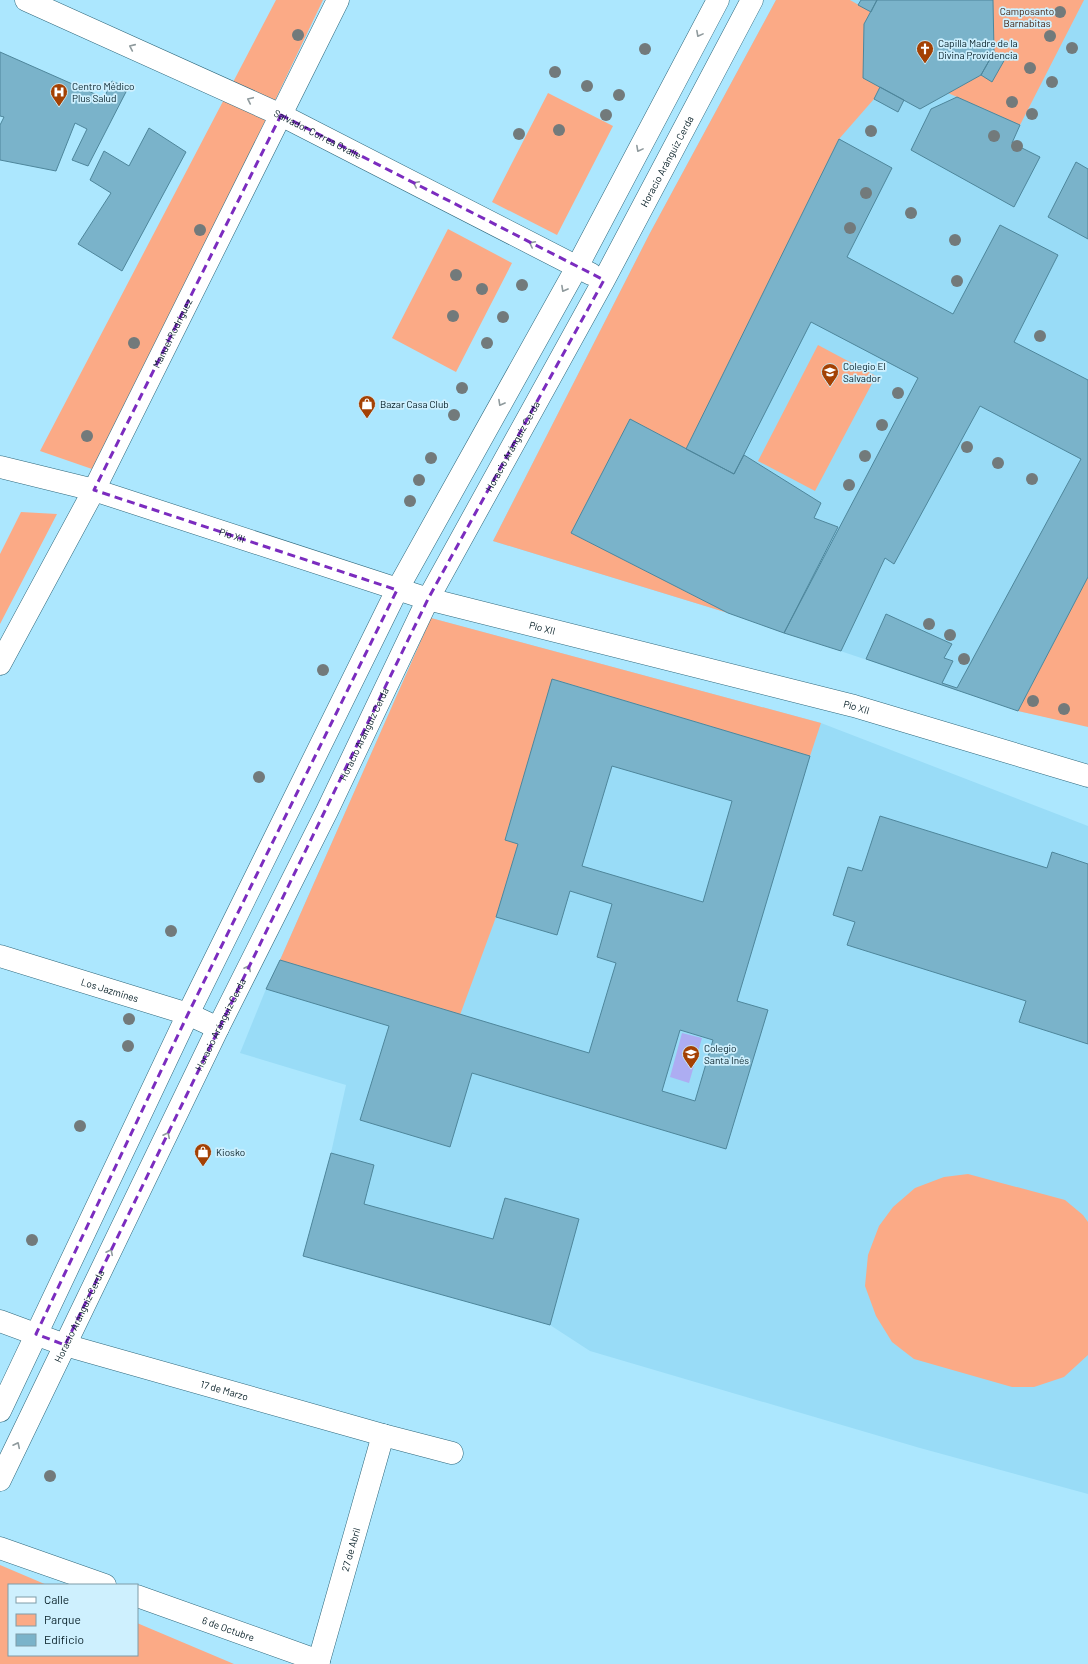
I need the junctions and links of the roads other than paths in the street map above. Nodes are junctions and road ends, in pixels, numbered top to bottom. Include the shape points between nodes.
1 (26, 0) edge
2 (338, 0) edge
3 (718, 0) edge
4 (752, 0) edge
5 (281, 114) junction
6 (576, 267) junction
7 (604, 280) junction
8 (0, 467) edge
9 (94, 490) junction
10 (397, 590) junction
11 (428, 599) junction
12 (0, 664) edge
13 (1088, 776) edge
14 (0, 956) edge
15 (188, 1014) junction
16 (218, 1028) junction
17 (0, 1321) edge
18 (36, 1334) junction
19 (66, 1345) junction
20 (0, 1411) edge
21 (383, 1435) junction
22 (452, 1452) dead end
23 (0, 1480) edge
24 (0, 1548) edge
25 (102, 1584) edge
26 (138, 1596) edge
27 (318, 1663) edge

5 -> 1 street, Salvador Correa Ovalle
2 - 5 street, Manuel Rodríguez
3 -> 6 street
4 - 7 street, Horacio Aránguiz Cerda
6 -> 5 street, Salvador Correa Ovalle
5 - 9 street, Manuel Rodríguez
6 - 7 street, Salvador Correa Ovalle
6 -> 10 street
7 - 11 street, Horacio Aránguiz Cerda
8 - 9 street, Pío XII
9 - 10 street, Pío XII
9 - 12 street, Manuel Rodríguez
10 - 11 street, Pío XII
10 - 15 street
11 - 13 street, Pío XII via 854,706
16 -> 11 street, Horacio Aránguiz Cerda via 327,811
14 - 15 street, Los Jazmines
15 - 16 street, Los Jazmines
15 - 18 street
19 -> 16 street, Horacio Aránguiz Cerda
17 - 18 street, 17 de Marzo
18 - 19 street, 17 de Marzo
18 - 20 street
19 - 21 street, 17 de Marzo
23 -> 19 street, Horacio Aránguiz Cerda
21 - 22 street, 17 de Marzo
21 - 27 street, 27 de Abril
24 - 25 street
26 - 27 street, 6 de Octubre

